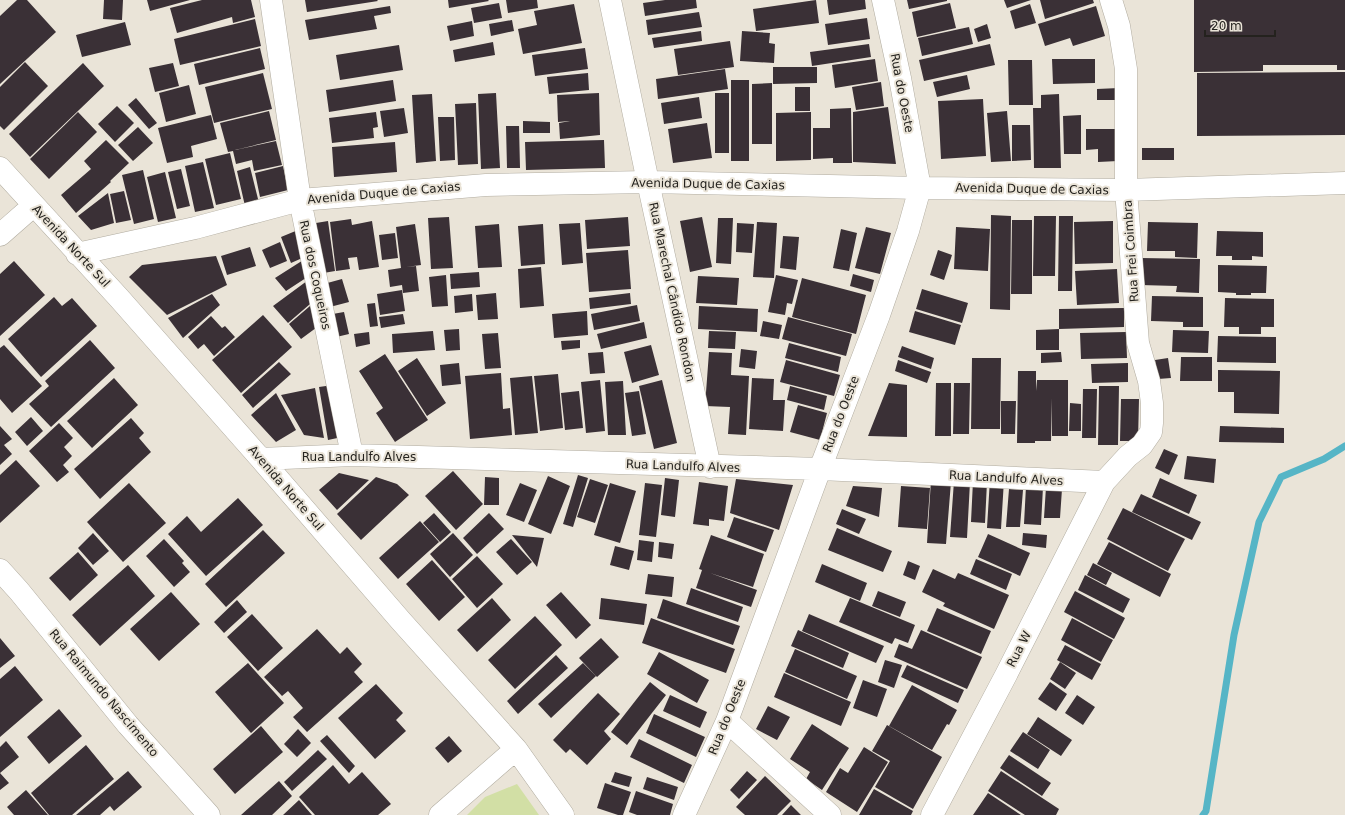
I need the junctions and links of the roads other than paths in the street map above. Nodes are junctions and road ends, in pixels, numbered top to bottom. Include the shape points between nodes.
1 (271, 0) edge
2 (610, 0) edge
3 (883, 0) edge
4 (1111, 0) edge
5 (0, 168) edge
6 (648, 182) junction
7 (1345, 183) edge
8 (920, 188) junction
9 (1126, 190) junction
10 (300, 200) junction
11 (33, 206) junction
12 (0, 236) edge
13 (78, 254) junction
14 (352, 455) junction
15 (261, 459) junction
16 (710, 467) junction
17 (820, 469) junction
18 (1104, 482) junction
19 (0, 570) edge
20 (727, 721) junction
21 (516, 750) junction
22 (209, 815) edge
23 (440, 815) edge
24 (563, 815) edge
25 (684, 815) edge
26 (830, 815) edge
27 (932, 815) edge

1 - 10 street, Rua dos Coqueiros
2 - 6 street, Rua Marechal Cândido Rondon
3 - 8 street, Rua do Oeste
4 - 9 street, Rua Frei Coimbra via 1119,26 1126,69
5 - 11 street, Avenida Norte Sul
6 - 8 street, Avenida Duque de Caxias
6 - 10 street, Avenida Duque de Caxias via 486,185
6 - 16 street, Rua Marechal Cândido Rondon
7 - 9 street, Avenida Duque de Caxias
8 - 9 street, Avenida Duque de Caxias
8 - 17 street, Rua do Oeste via 879,315
9 - 18 street, Rua Frei Coimbra via 1138,343 1149,381 1152,423 1142,445
10 - 13 street, Avenida Duque de Caxias via 195,228
10 - 14 street, Rua dos Coqueiros
11 - 12 street
11 - 13 street, Avenida Norte Sul
13 - 15 street, Avenida Norte Sul
14 - 15 street, Rua Landulfo Alves
14 - 16 street, Rua Landulfo Alves
15 - 21 street, Avenida Norte Sul
16 - 17 street, Rua Landulfo Alves
17 - 18 street, Rua Landulfo Alves
17 - 20 street, Rua do Oeste
18 - 27 street, Rua W
19 - 22 street, Rua Raimundo Nascimento via 128,725
20 - 25 street, Rua do Oeste
20 - 26 street
21 - 23 street
21 - 24 street, Avenida Norte Sul

